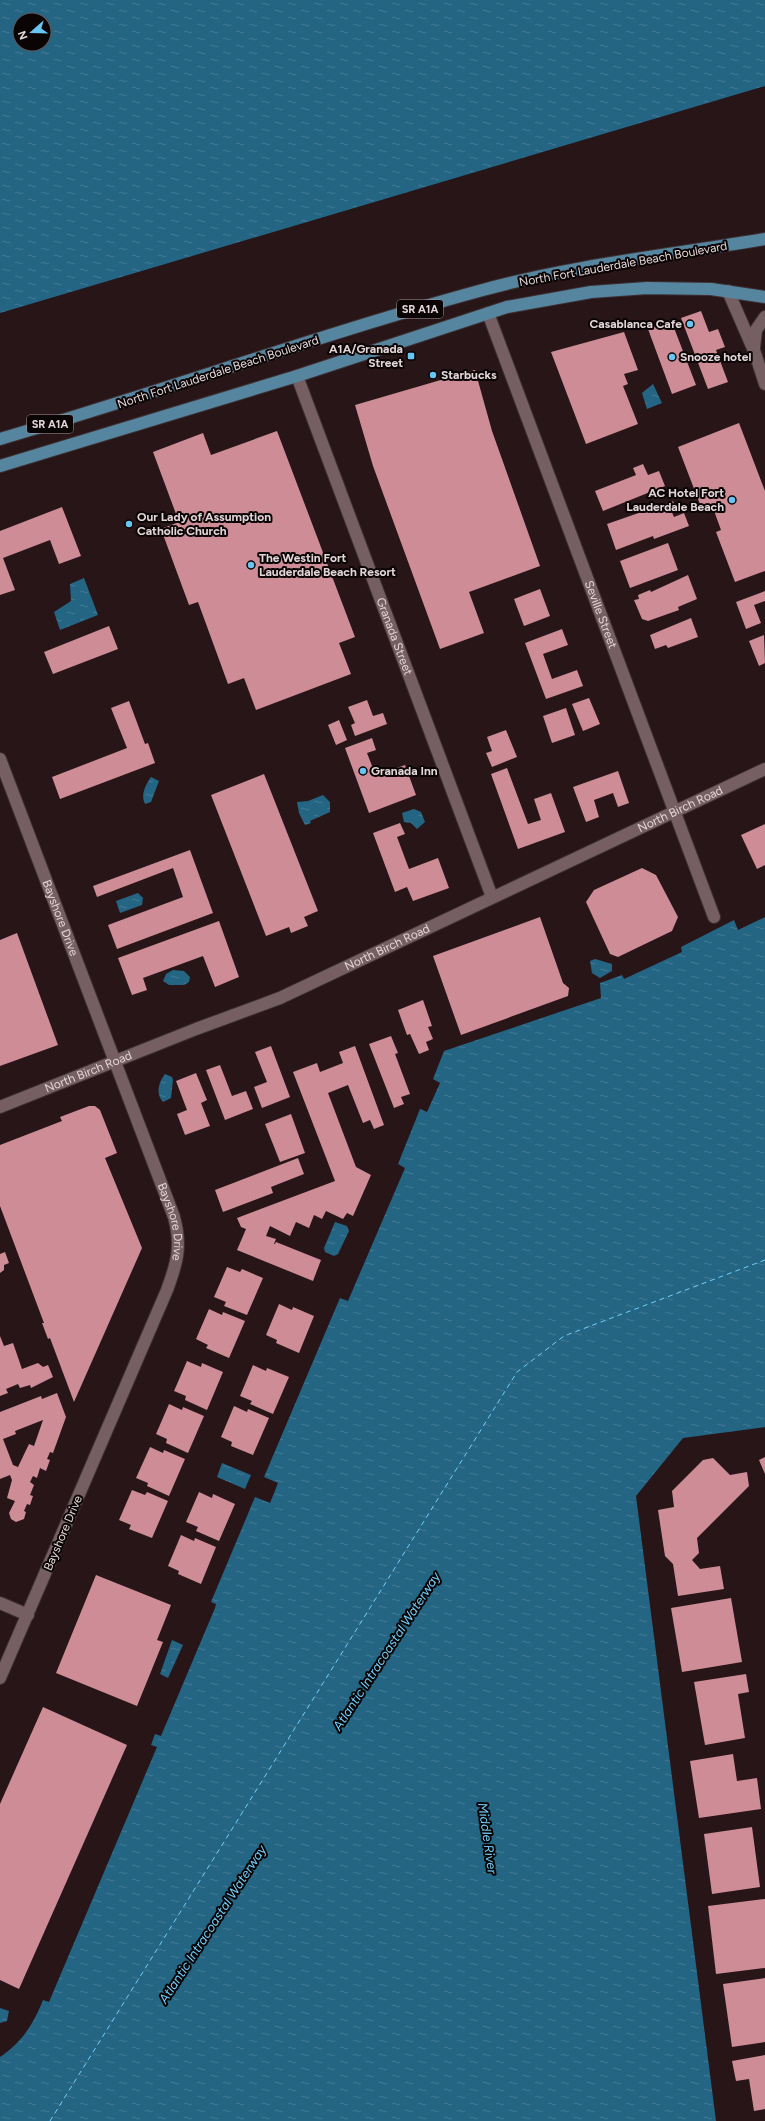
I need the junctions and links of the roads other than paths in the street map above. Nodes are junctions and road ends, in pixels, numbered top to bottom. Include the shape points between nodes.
1 (765, 240) edge
2 (728, 291) junction
3 (765, 297) edge
4 (488, 313) junction
5 (765, 317) edge
6 (754, 353) junction
7 (297, 376) junction
8 (765, 384) edge
9 (0, 439) edge
10 (0, 466) edge
11 (0, 759) edge
12 (765, 769) edge
13 (674, 811) junction
14 (492, 897) junction
15 (714, 917) dead end
16 (113, 1061) junction
17 (0, 1107) edge
18 (0, 1603) edge
19 (28, 1615) junction
20 (4, 1659) edge
21 (0, 1678) edge

1 - 9 main road, North Fort Lauderdale Beach Boulevard / SR A1A via 574,270 480,291
2 - 3 main road, SR A1A
2 - 4 main road, North Fort Lauderdale Beach Boulevard / SR A1A via 647,288 591,292 507,307
2 - 6 street
4 - 7 main road, North Fort Lauderdale Beach Boulevard / SR A1A
4 - 13 street, Seville Street
5 - 6 street via 756,330
6 - 8 street
7 - 10 main road, North Fort Lauderdale Beach Boulevard / SR A1A
7 - 14 street, Granada Street
11 - 16 street, Bayshore Drive
12 - 13 street, North Birch Road
13 - 14 street, North Birch Road
13 - 15 street, Seville Street
14 - 16 street, North Birch Road via 275,1000
16 - 17 street, North Birch Road
16 - 19 street, Bayshore Drive via 174,1217 178,1231 178,1259
18 - 19 street
19 - 20 street, Bayshore Drive
20 - 21 street, Bayshore Drive

